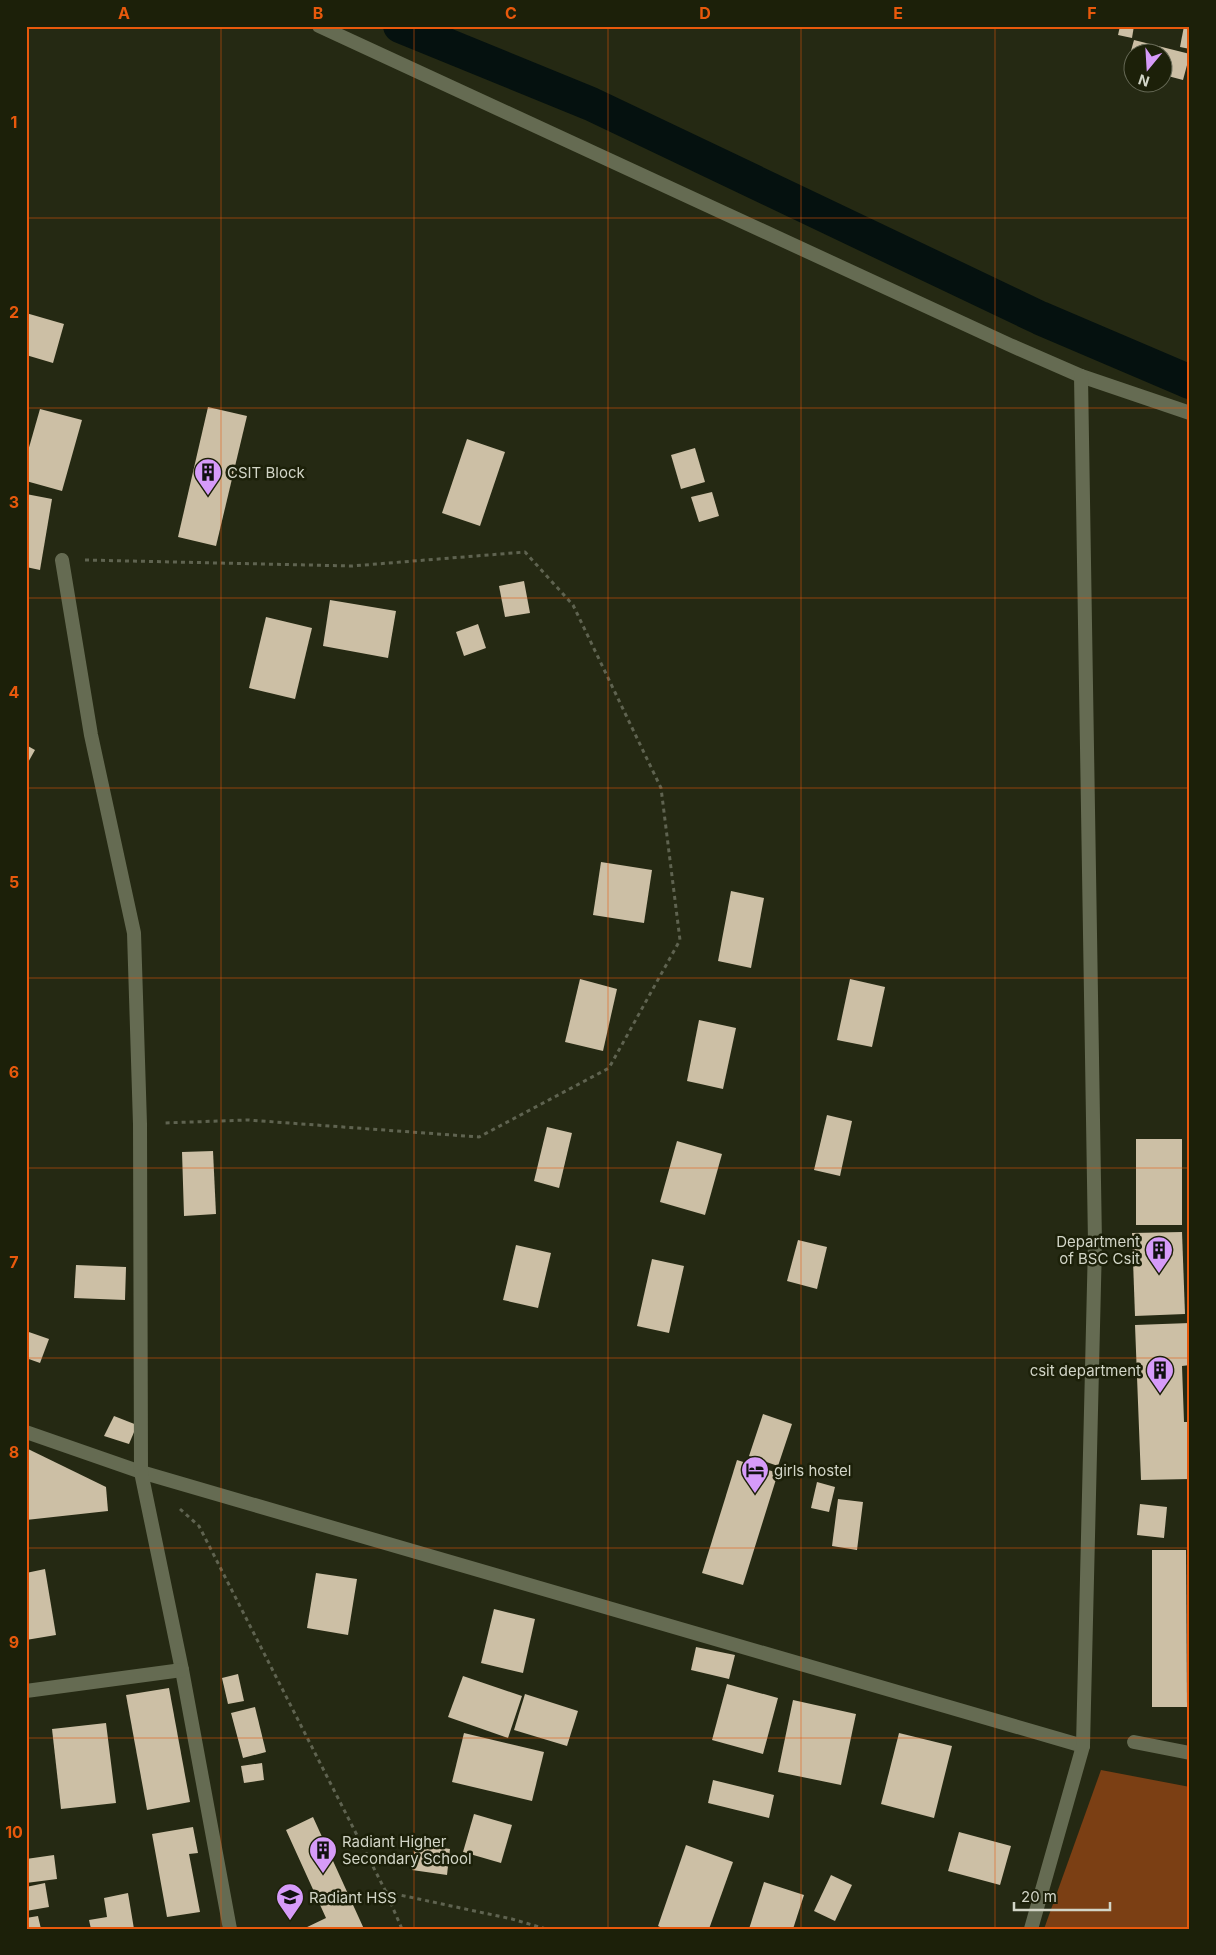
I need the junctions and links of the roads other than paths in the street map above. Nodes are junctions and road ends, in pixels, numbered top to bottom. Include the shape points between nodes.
1 (319, 26) edge
2 (1081, 376) junction
3 (1190, 414) edge
4 (62, 560) road end
5 (26, 1432) edge
6 (141, 1472) junction
7 (182, 1670) junction
8 (26, 1691) edge
9 (1134, 1742) dead end
10 (1083, 1746) junction
11 (1190, 1754) edge
12 (230, 1929) edge
13 (1031, 1929) edge

1 - 2 street
2 - 3 street
2 - 10 street via 1095,1243
4 - 6 street via 91,735 134,933 140,1124
5 - 6 street
6 - 7 street
6 - 10 street
7 - 8 street
7 - 12 street
9 - 11 street
10 - 13 street

